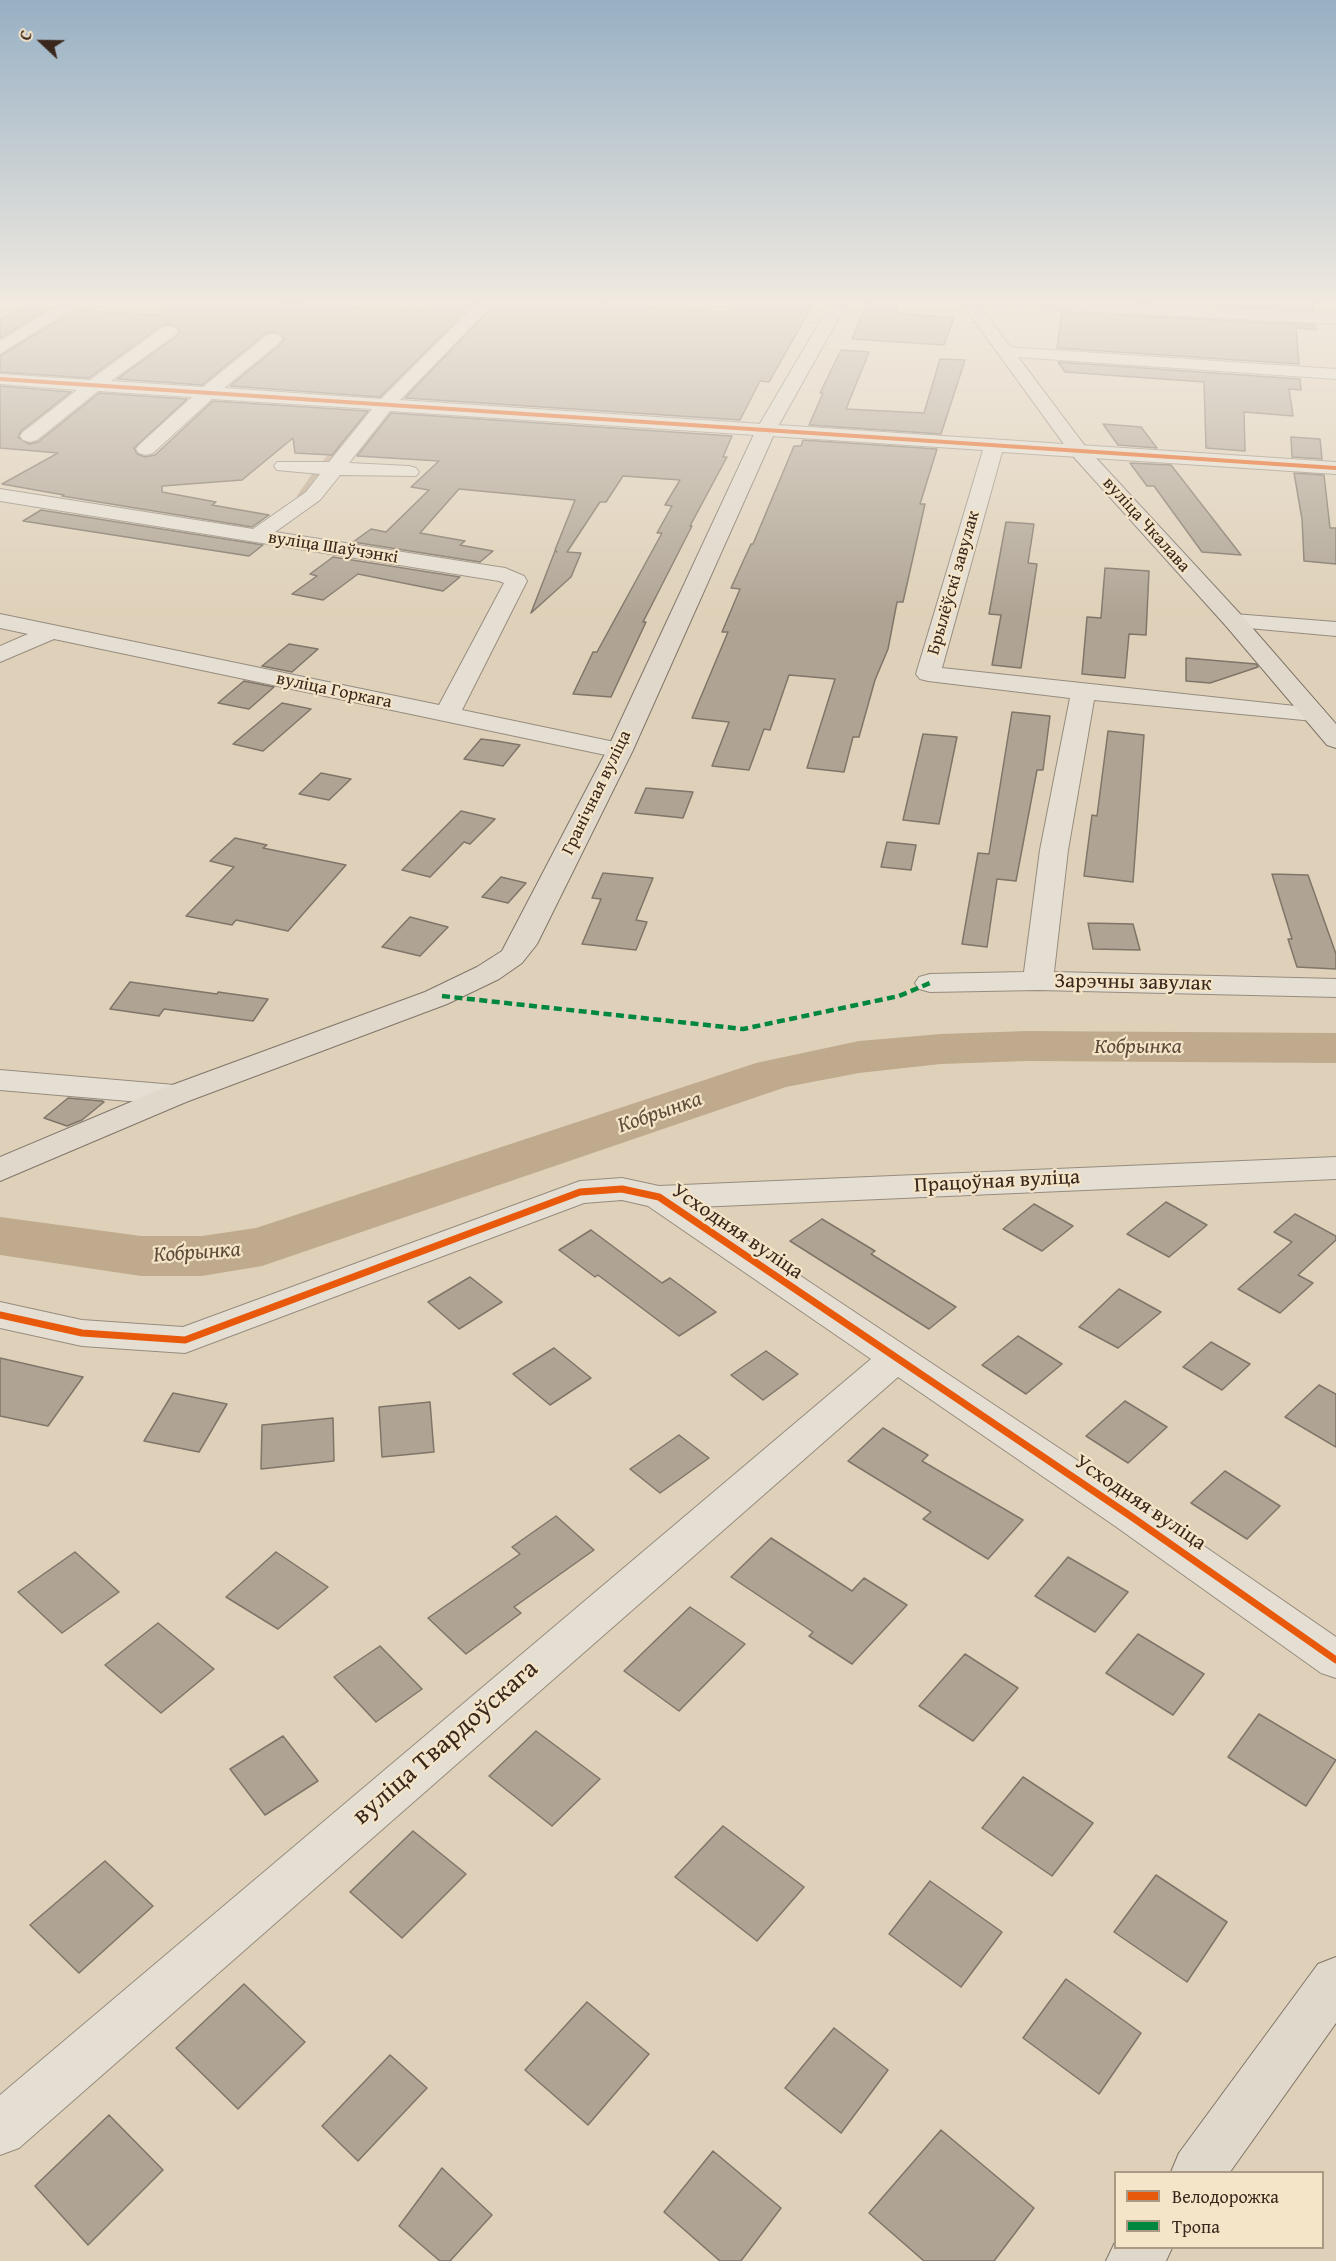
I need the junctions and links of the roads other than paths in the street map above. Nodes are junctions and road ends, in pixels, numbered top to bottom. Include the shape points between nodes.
1 (67, 407) edge
2 (192, 407) edge
3 (384, 407) edge
4 (406, 407) edge
5 (780, 407) edge
6 (1047, 407) edge
7 (765, 432) junction
8 (30, 436) dead end
9 (993, 445) junction
10 (146, 449) dead end
11 (1078, 450) junction
12 (284, 466) dead end
13 (334, 467) junction
14 (1336, 468) edge
15 (409, 472) dead end
16 (0, 495) edge
17 (255, 536) junction
18 (0, 621) edge
19 (1234, 621) junction
20 (1336, 629) edge
21 (48, 633) junction
22 (0, 655) edge
23 (1083, 692) junction
24 (447, 714) junction
25 (1314, 714) junction
26 (1336, 740) edge
27 (620, 750) junction
28 (1038, 981) junction
29 (930, 983) dead end
30 (1336, 988) edge
31 (0, 1080) edge
32 (175, 1095) junction
33 (1336, 1168) edge
34 (0, 1170) edge
35 (659, 1197) junction
36 (0, 1315) edge
37 (895, 1359) junction
38 (1336, 1660) edge
39 (1336, 1981) edge
40 (0, 2129) edge
41 (1199, 2171) edge

1 - 8 street
2 - 10 street
3 - 13 street
4 - 7 street
5 - 7 main road, Гранічная вуліца
6 - 11 main road, вуліца Чкалава
7 - 9 street
7 - 27 main road, Гранічная вуліца
9 - 11 street
9 - 23 street, Брылёўскі завулак via 928,674
11 - 14 street
11 - 19 main road, вуліца Чкалава
12 - 13 street
13 - 15 street
13 - 17 street via 313,496
16 - 17 street, вуліца Шаўчэнкі
17 - 24 street, вуліца Шаўчэнкі via 505,576 516,582
18 - 21 street, вуліца Горкага
19 - 20 street
19 - 25 main road, вуліца Чкалава
21 - 22 street
21 - 24 street, вуліца Горкага
23 - 25 street, Брылёўскі завулак
23 - 28 street via 1054,850
24 - 27 street, вуліца Горкага
25 - 26 main road, вуліца Чкалава
27 - 32 main road, Гранічная вуліца via 522,944 503,965 442,996 384,1019
28 - 29 street, Зарэчны завулак
28 - 30 street, Зарэчны завулак
31 - 32 street, Гранічная вуліца
32 - 34 main road, Гранічная вуліца
33 - 35 street, Працоўная вуліца
35 - 36 street, Усходняя вуліца via 622,1189 580,1192 185,1340 82,1333
35 - 37 street, Усходняя вуліца
37 - 38 street, Усходняя вуліца via 1129,1515
37 - 40 street, вуліца Твардоўскага
39 - 41 main road

